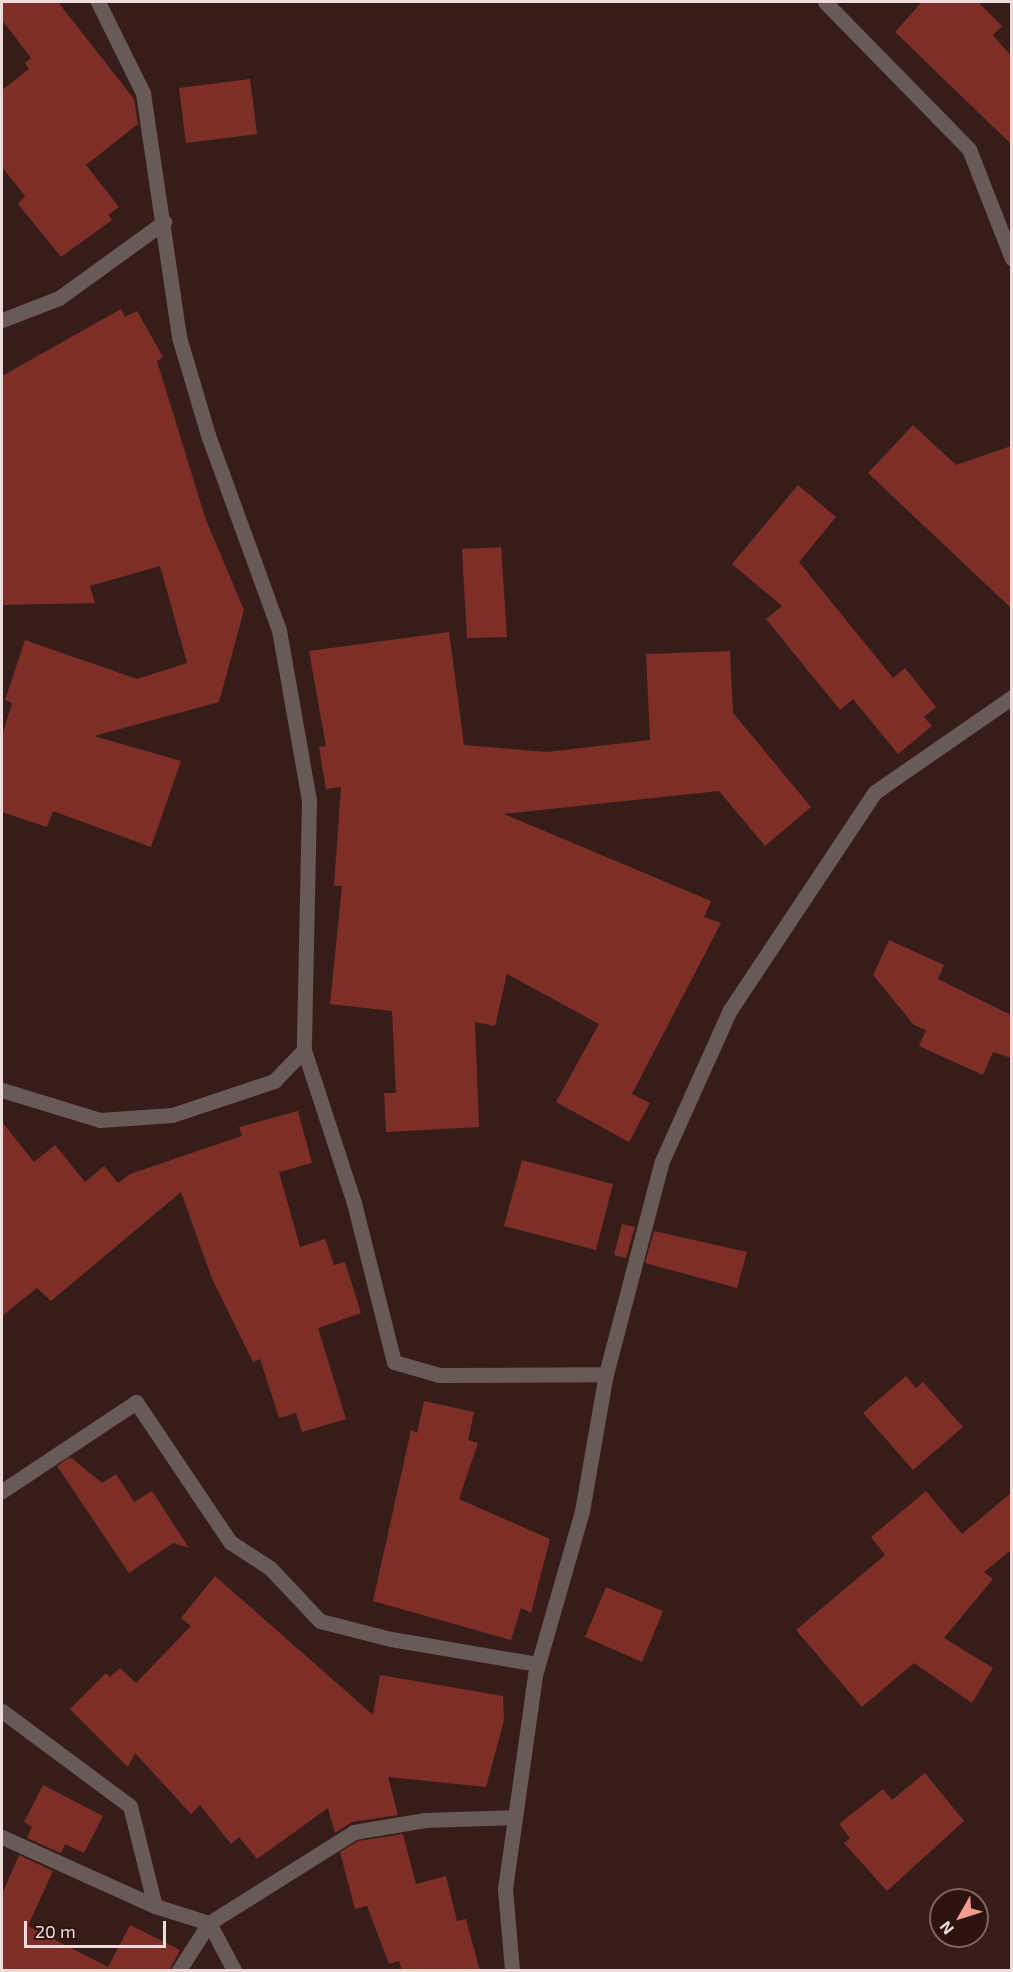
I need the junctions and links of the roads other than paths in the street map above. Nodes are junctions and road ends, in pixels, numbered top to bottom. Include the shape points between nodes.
1 (98, 2) edge
2 (825, 2) edge
3 (164, 222) junction
4 (1011, 259) edge
5 (2, 320) edge
6 (1011, 697) edge
7 (304, 1050) junction
8 (2, 1090) edge
9 (606, 1374) junction
10 (2, 1491) edge
11 (537, 1664) junction
12 (2, 1711) edge
13 (514, 1817) junction
14 (2, 1837) edge
15 (155, 1906) junction
16 (209, 1923) junction
17 (179, 1971) edge
18 (234, 1971) edge
19 (512, 1971) edge

1 - 3 street via 143,93
2 - 4 street via 969,149
3 - 5 street via 59,298
3 - 7 street via 179,337 208,435 279,630 309,801
6 - 9 street via 875,792 730,1010 662,1161
7 - 8 street via 274,1081 172,1115 100,1120
7 - 9 street via 354,1203 394,1362 439,1375
9 - 11 street via 582,1511
10 - 11 street via 136,1402 230,1542 270,1569 320,1621 391,1639
11 - 13 street
12 - 15 street via 130,1806
13 - 16 street via 425,1820 354,1832
13 - 19 street via 505,1889
14 - 15 street
15 - 16 street
16 - 17 street
16 - 18 street

